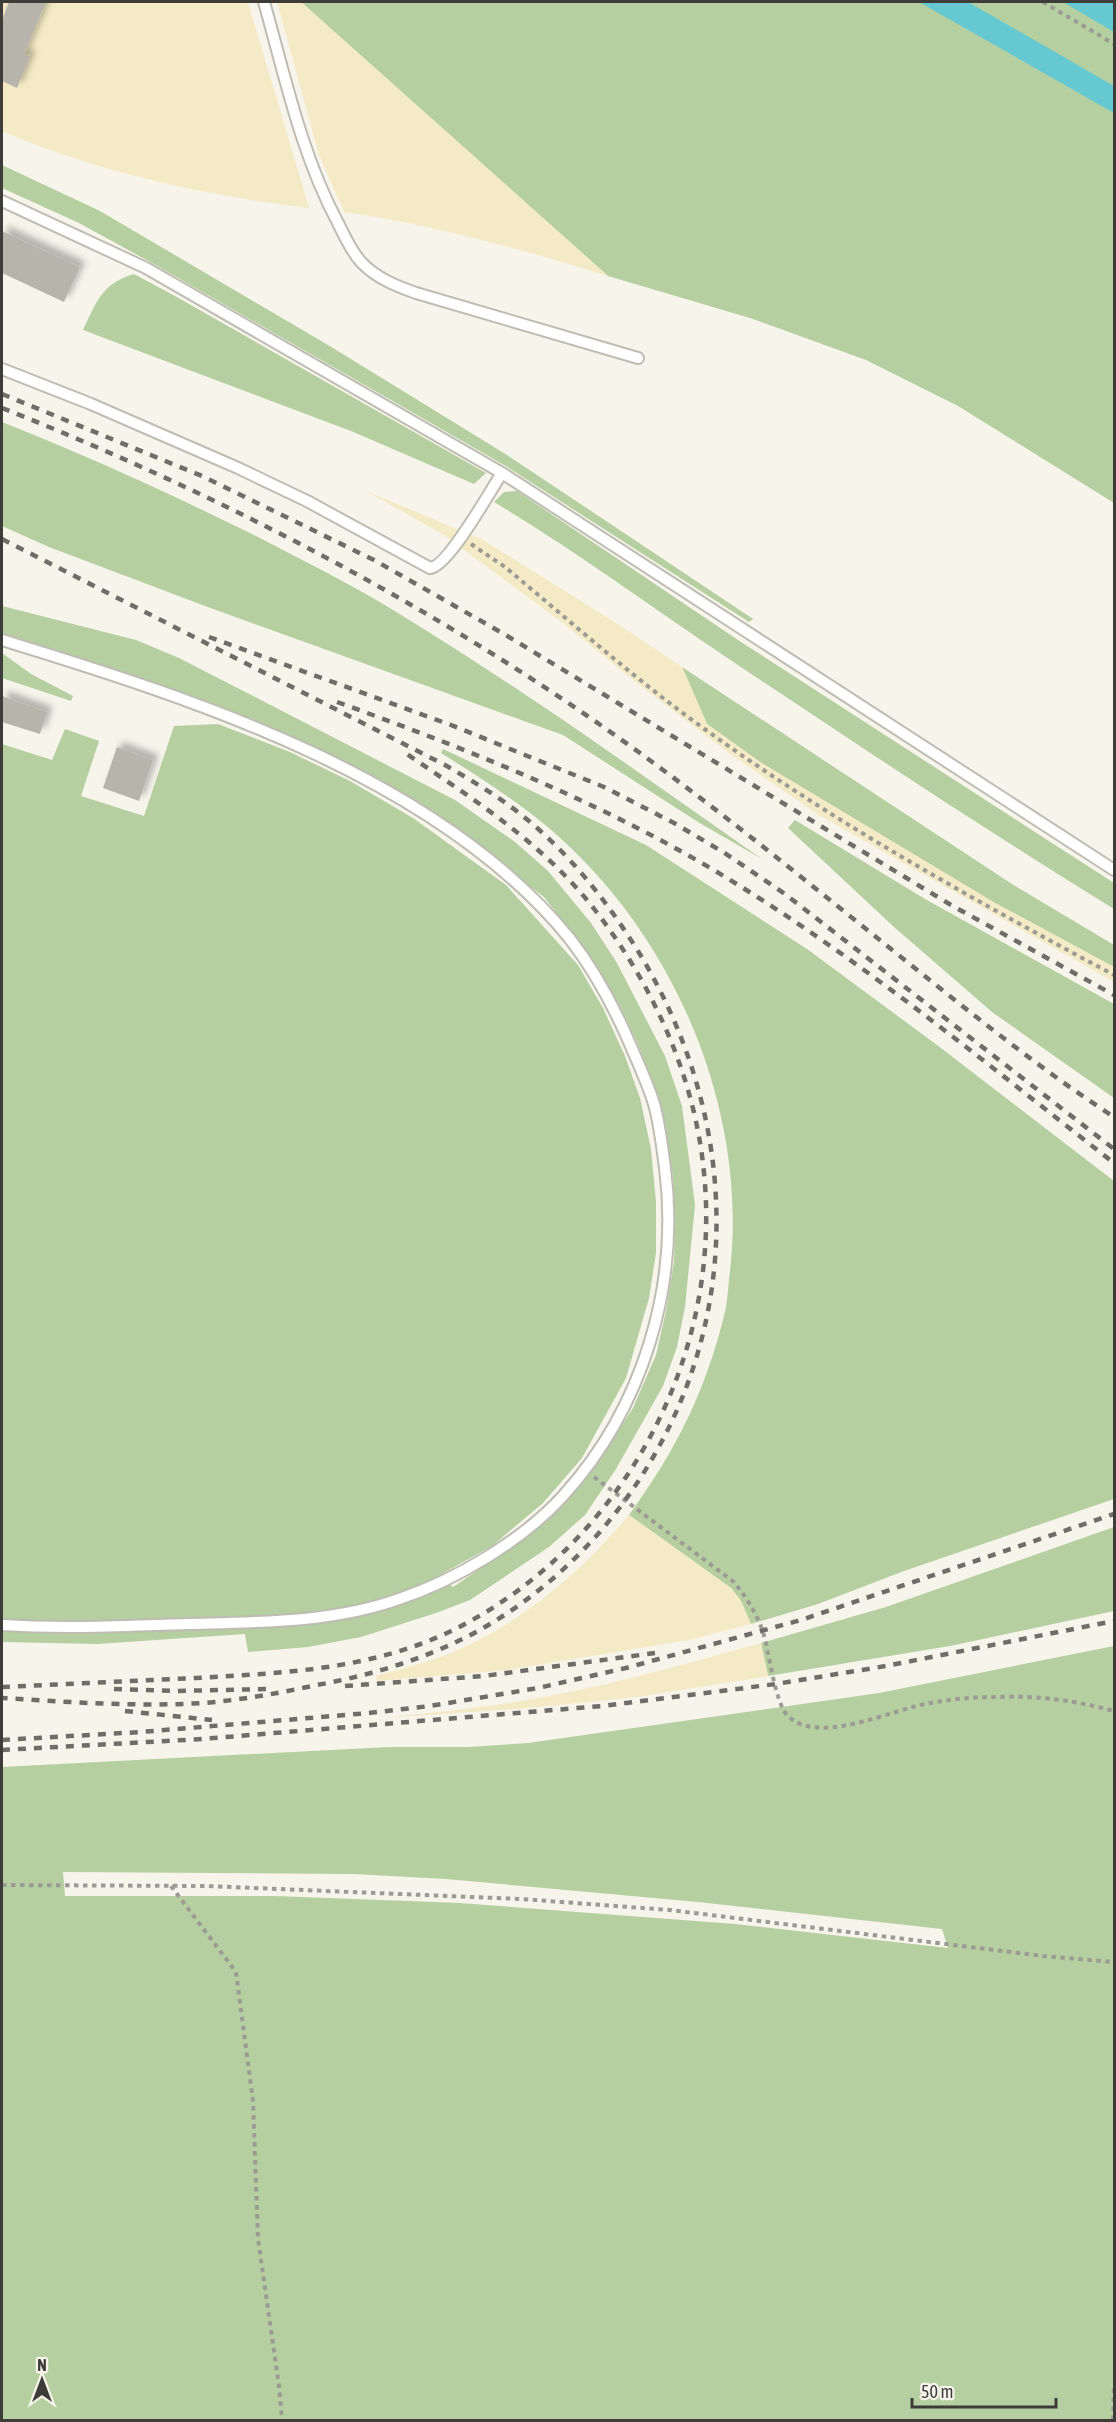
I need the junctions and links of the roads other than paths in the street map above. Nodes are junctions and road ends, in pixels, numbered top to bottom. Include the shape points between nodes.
1 (264, 2) edge
2 (2, 201) edge
3 (638, 358) dead end
4 (2, 369) edge
5 (502, 473) junction
6 (2, 640) edge
7 (1114, 870) edge
8 (2, 1624) edge

1 - 3 lane via 314,170 342,231 370,271 416,293
2 - 5 lane via 146,268
4 - 5 lane via 238,468 430,568 438,566 460,537
5 - 7 lane
6 - 8 lane via 208,710 319,755 404,801 497,866 569,938 617,1015 654,1104 668,1192 669,1239 663,1287 640,1372 597,1452 563,1495 534,1523 444,1581 397,1600 344,1613 245,1622 70,1628

